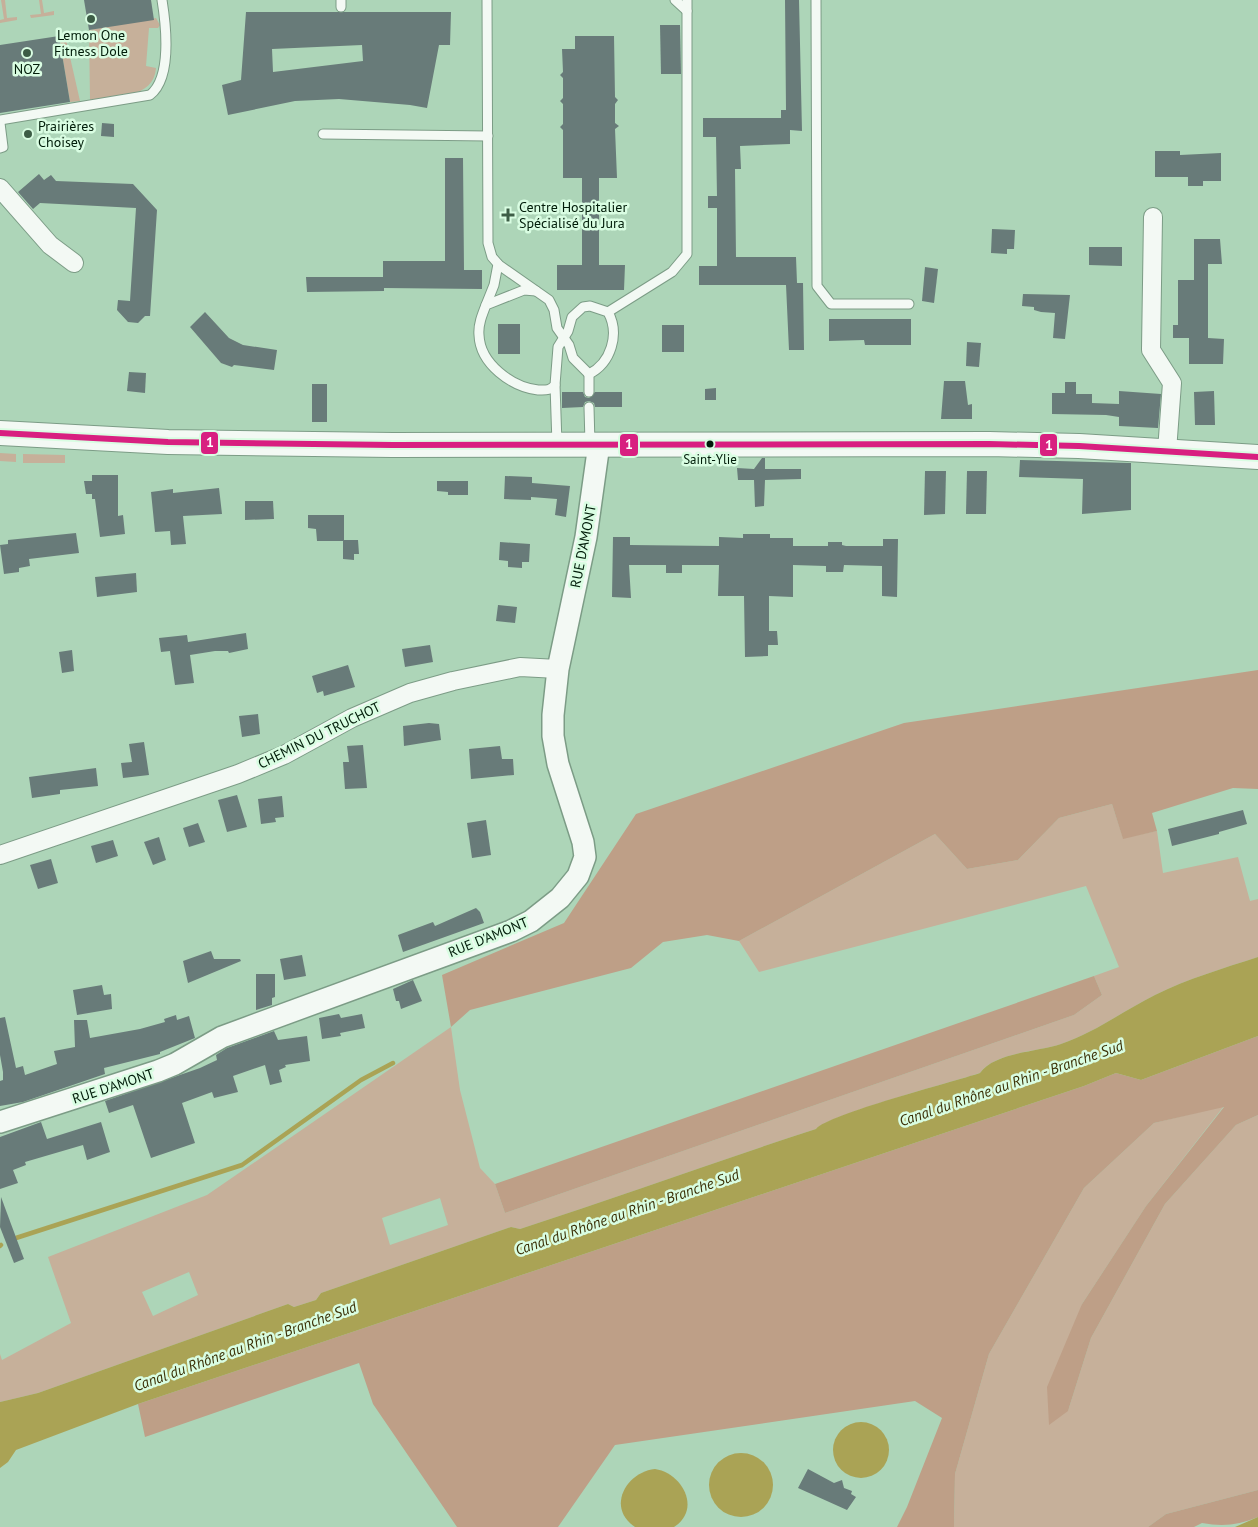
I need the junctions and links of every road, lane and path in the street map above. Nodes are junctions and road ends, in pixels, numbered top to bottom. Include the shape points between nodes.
1 (162, 0) edge
2 (487, 0) edge
3 (675, 0) edge
4 (687, 0) edge
5 (816, 0) edge
6 (687, 11) junction
7 (0, 122) edge
8 (323, 134) dead end
9 (488, 136) junction
10 (0, 148) edge
11 (0, 188) edge
12 (1153, 217) dead end
13 (74, 263) dead end
14 (498, 264) junction
15 (538, 291) junction
16 (909, 304) dead end
17 (486, 305) junction
18 (608, 312) junction
19 (563, 338) junction
20 (589, 374) junction
21 (555, 385) junction
22 (589, 392) dead end
23 (589, 408) dead end
24 (0, 433) edge
25 (557, 444) junction
26 (595, 444) junction
27 (1167, 451) junction
28 (1258, 457) edge
29 (558, 669) junction
30 (0, 855) edge
31 (0, 1122) edge

1 - 7 lane via 166,26 162,76 159,86 150,95
2 - 9 lane
3 - 6 lane
4 - 6 lane
5 - 16 lane via 817,286 831,304
6 - 18 lane via 687,254 672,272
7 - 10 lane via 4,147
8 - 9 lane
9 - 14 lane via 488,243
11 - 13 street via 50,245
12 - 27 street via 1151,350 1172,383
14 - 15 lane
14 - 17 lane
15 - 17 lane via 524,290
15 - 19 lane via 551,304
17 - 21 lane via 478,336 491,364 523,387 548,391
18 - 19 lane via 583,307 572,317
18 - 20 lane via 614,330 613,342 604,362
19 - 20 lane via 573,358
19 - 21 lane via 558,347
20 - 22 lane
21 - 25 lane
23 - 26 lane
24 - 25 main road via 168,442
25 - 26 main road
26 - 27 main road via 989,444
26 - 29 street, RUE D'AMONT via 586,538
27 - 28 main road
29 - 30 street, CHEMIN DU TRUCHOT via 520,667 410,692 246,771
29 - 31 street, RUE D'AMONT via 553,736 585,857 578,876 546,910 512,931 222,1037 158,1071

